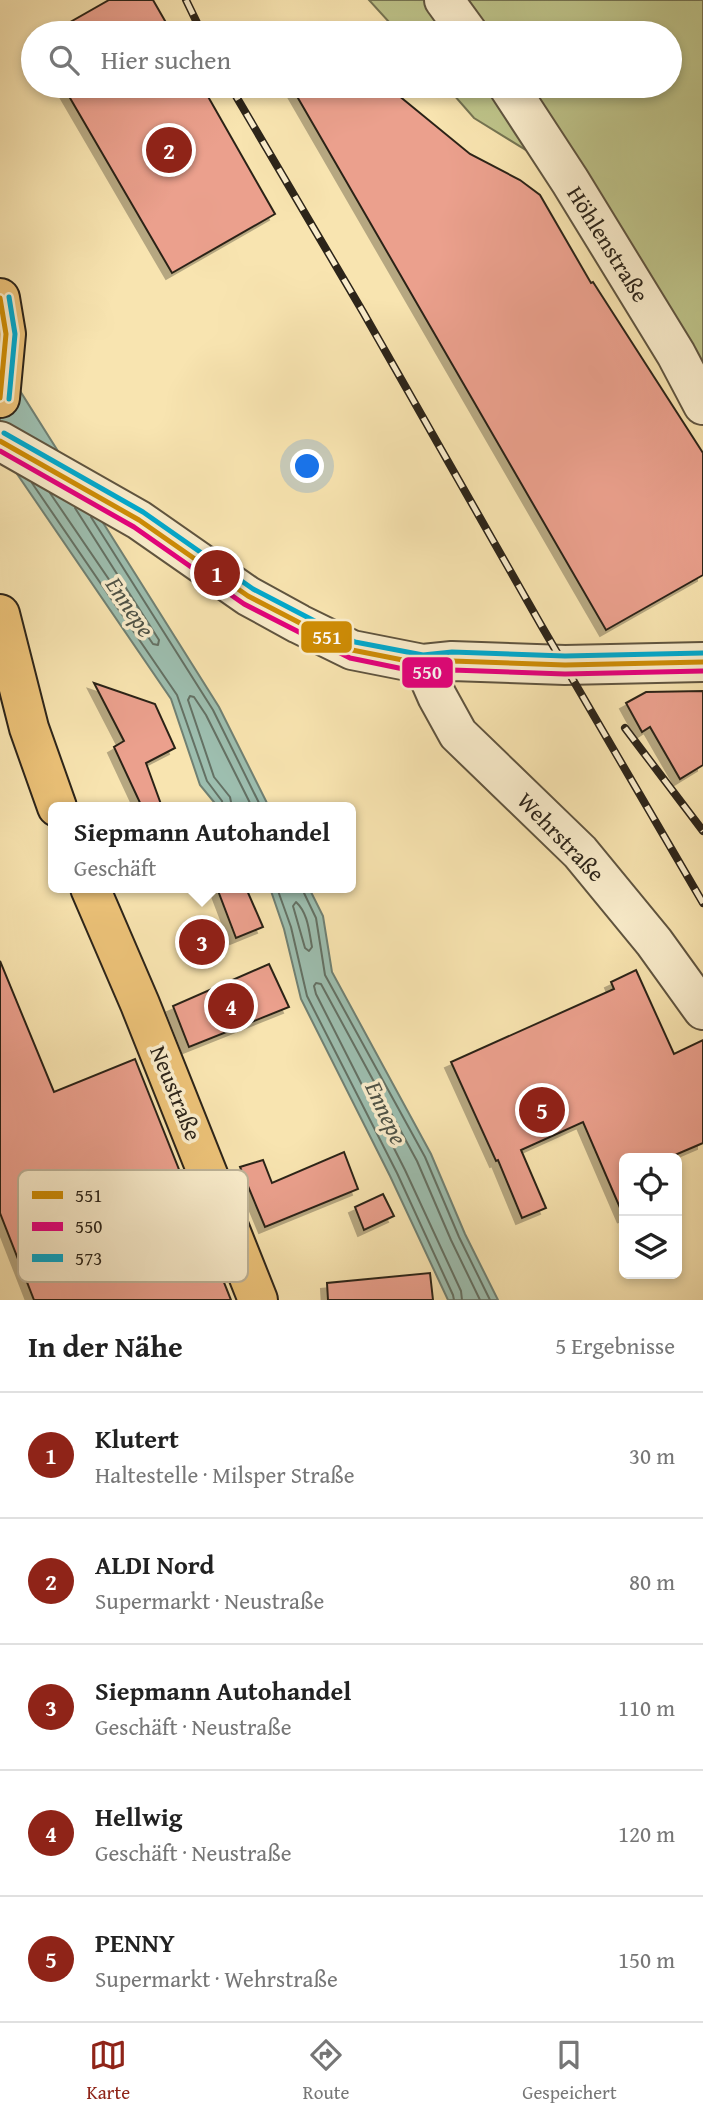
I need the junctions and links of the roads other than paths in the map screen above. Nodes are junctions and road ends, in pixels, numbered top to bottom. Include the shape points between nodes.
1 (444, 0) edge
2 (459, 21) edge
3 (516, 98) edge
4 (0, 298) edge
5 (0, 398) edge
6 (703, 405) edge
7 (0, 441) edge
8 (0, 614) edge
9 (703, 662) edge
10 (423, 664) junction
11 (55, 802) edge
12 (92, 893) edge
13 (703, 1010) edge
14 (206, 1170) edge
15 (248, 1275) edge
16 (258, 1300) edge

1 - 2 street
3 - 6 street, Höhlenstraße via 669,342
4 - 5 main road via 6,334
7 - 10 street via 139,520 248,596 299,624 352,650
8 - 11 main road via 29,728
9 - 10 street
10 - 13 street, Wehrstraße via 457,734 580,852
12 - 14 main road, Neustraße
15 - 16 main road, Neustraße

